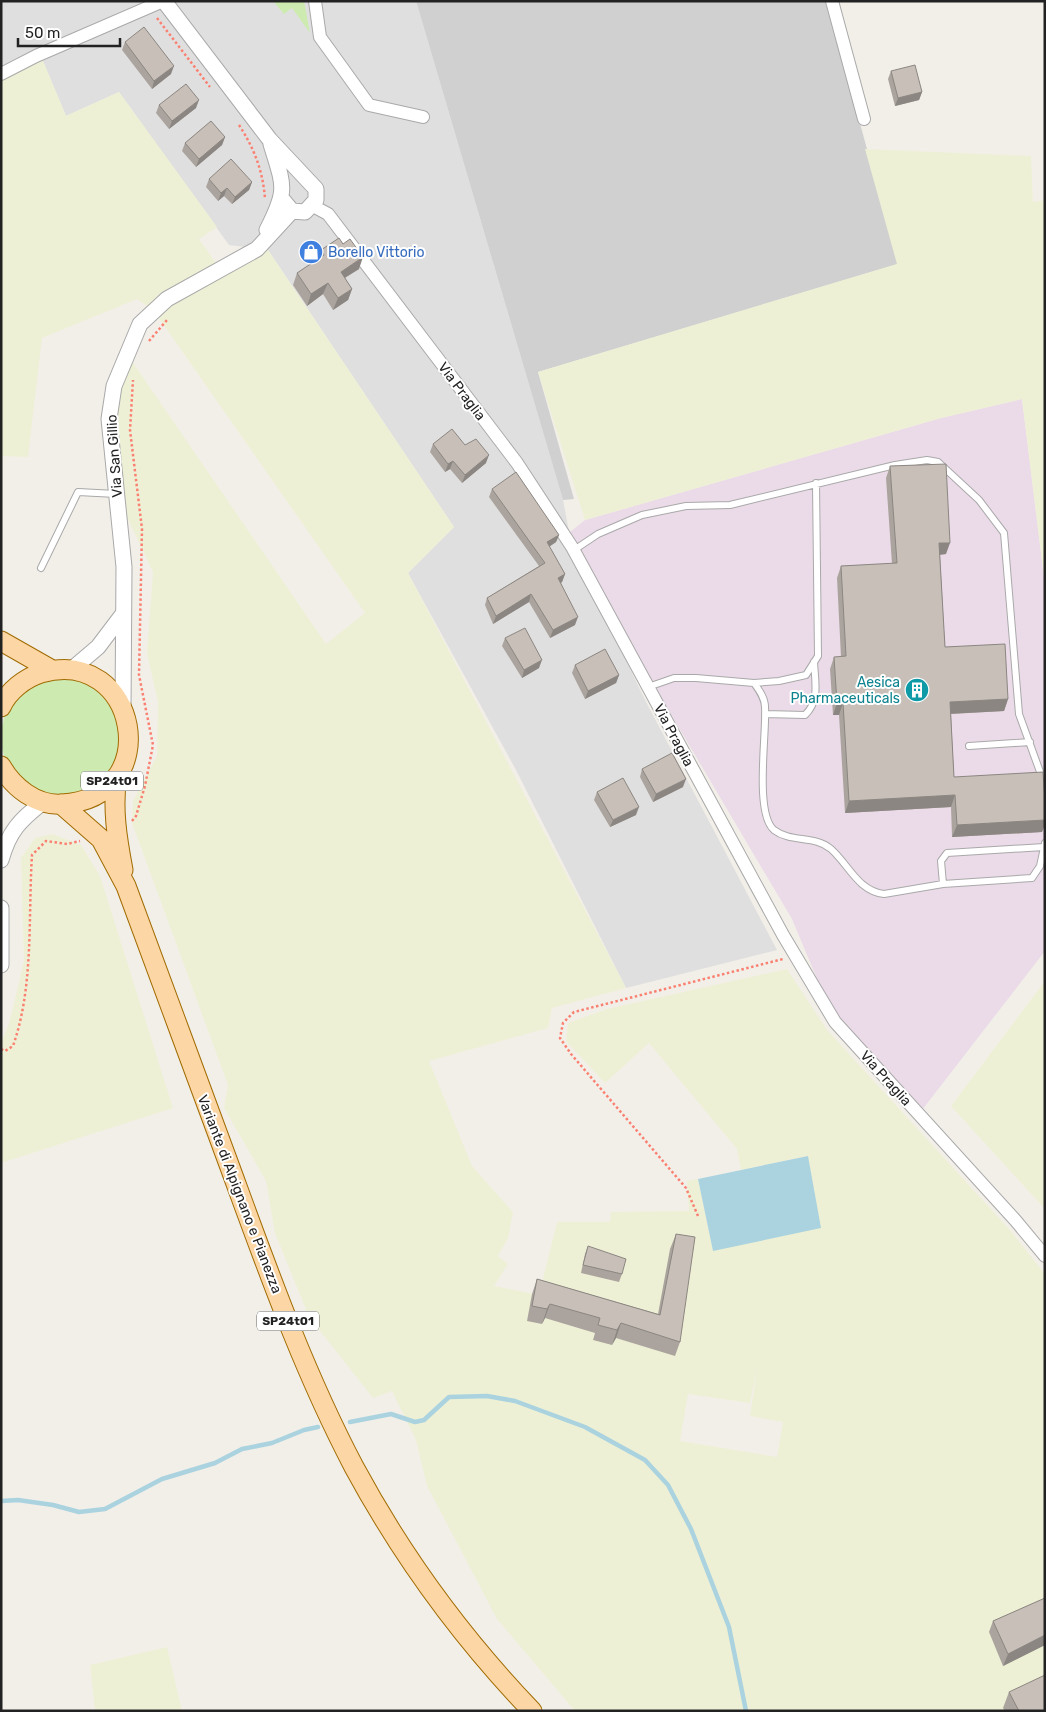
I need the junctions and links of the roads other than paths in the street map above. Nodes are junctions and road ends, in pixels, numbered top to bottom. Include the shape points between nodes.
1 (315, 1) edge
2 (832, 1) edge
3 (159, 3) edge
4 (1, 74) edge
5 (423, 117) dead end
6 (864, 118) dead end
7 (270, 140) junction
8 (304, 178) junction
9 (286, 199) junction
10 (313, 206) junction
11 (816, 484) junction
12 (116, 494) junction
13 (574, 550) junction
14 (42, 568) dead end
15 (123, 614) junction
16 (1, 641) edge
17 (814, 662) junction
18 (52, 670) junction
19 (71, 670) junction
20 (754, 683) junction
21 (648, 687) junction
22 (1, 707) edge
23 (123, 709) junction
24 (765, 714) junction
25 (1030, 742) junction
26 (969, 746) dead end
27 (1, 766) edge
28 (117, 776) junction
29 (1043, 787) edge
30 (52, 803) junction
31 (1044, 845) edge
32 (1, 860) edge
33 (943, 884) junction
34 (126, 886) junction
35 (1, 908) edge
36 (1, 964) edge
37 (1045, 1256) edge
38 (532, 1711) edge

1 - 5 street via 320,37 369,105
2 - 6 street
3 - 4 street
3 - 7 street
7 - 8 street
7 - 9 street
8 - 9 street via 294,178
8 - 10 street via 316,189
9 - 10 street via 305,212
9 - 12 street, Via San Gillio via 257,249 167,299 140,324 114,386 109,419
10 - 13 street, Via Praglia via 328,214 340,229 517,463
11 - 13 lane via 730,505 686,506 642,515 598,534
11 - 17 lane via 818,656
11 - 25 lane via 927,460 938,462 979,500 1004,534 1018,714
12 - 14 lane via 78,492
12 - 15 street, Via San Gillio via 124,567
13 - 21 street, Via Praglia
15 - 19 street via 98,647
15 - 23 street, Via San Gillio
16 - 18 main road, Variante di Alpignano e Pianezza / SP24t01
17 - 20 lane via 806,675
17 - 24 lane via 816,692 812,708 805,715
18 - 19 main road, Variante di Alpignano e Pianezza / SP24t01
18 - 22 main road, Variante di Alpignano e Pianezza / SP24t01 via 32,676 15,688
19 - 23 main road, Variante di Alpignano e Pianezza / SP24t01 via 93,677 111,690
20 - 21 lane via 674,678
20 - 24 lane via 765,705
21 - 37 street, Via Praglia via 795,956 835,1022
23 - 28 main road, Variante di Alpignano e Pianezza / SP24t01 via 129,745
24 - 33 lane via 764,796 767,818 774,830 789,837 823,842 864,887 875,893
25 - 26 lane
25 - 29 lane
27 - 30 main road, Variante di Alpignano e Pianezza / SP24t01 via 8,778 24,792
28 - 30 main road, Variante di Alpignano e Pianezza / SP24t01 via 84,801
28 - 34 main road, Variante di Alpignano e Pianezza / SP24t01 via 114,797 116,827
30 - 32 street via 30,812 7,838
30 - 34 main road, Variante di Alpignano e Pianezza / SP24t01 via 101,839
31 - 33 lane via 1040,866 1032,878
31 - 33 lane via 947,853 941,861
34 - 38 main road, Variante di Alpignano e Pianezza / SP24t01 via 260,1250 340,1439 380,1513 437,1600
35 - 36 street

